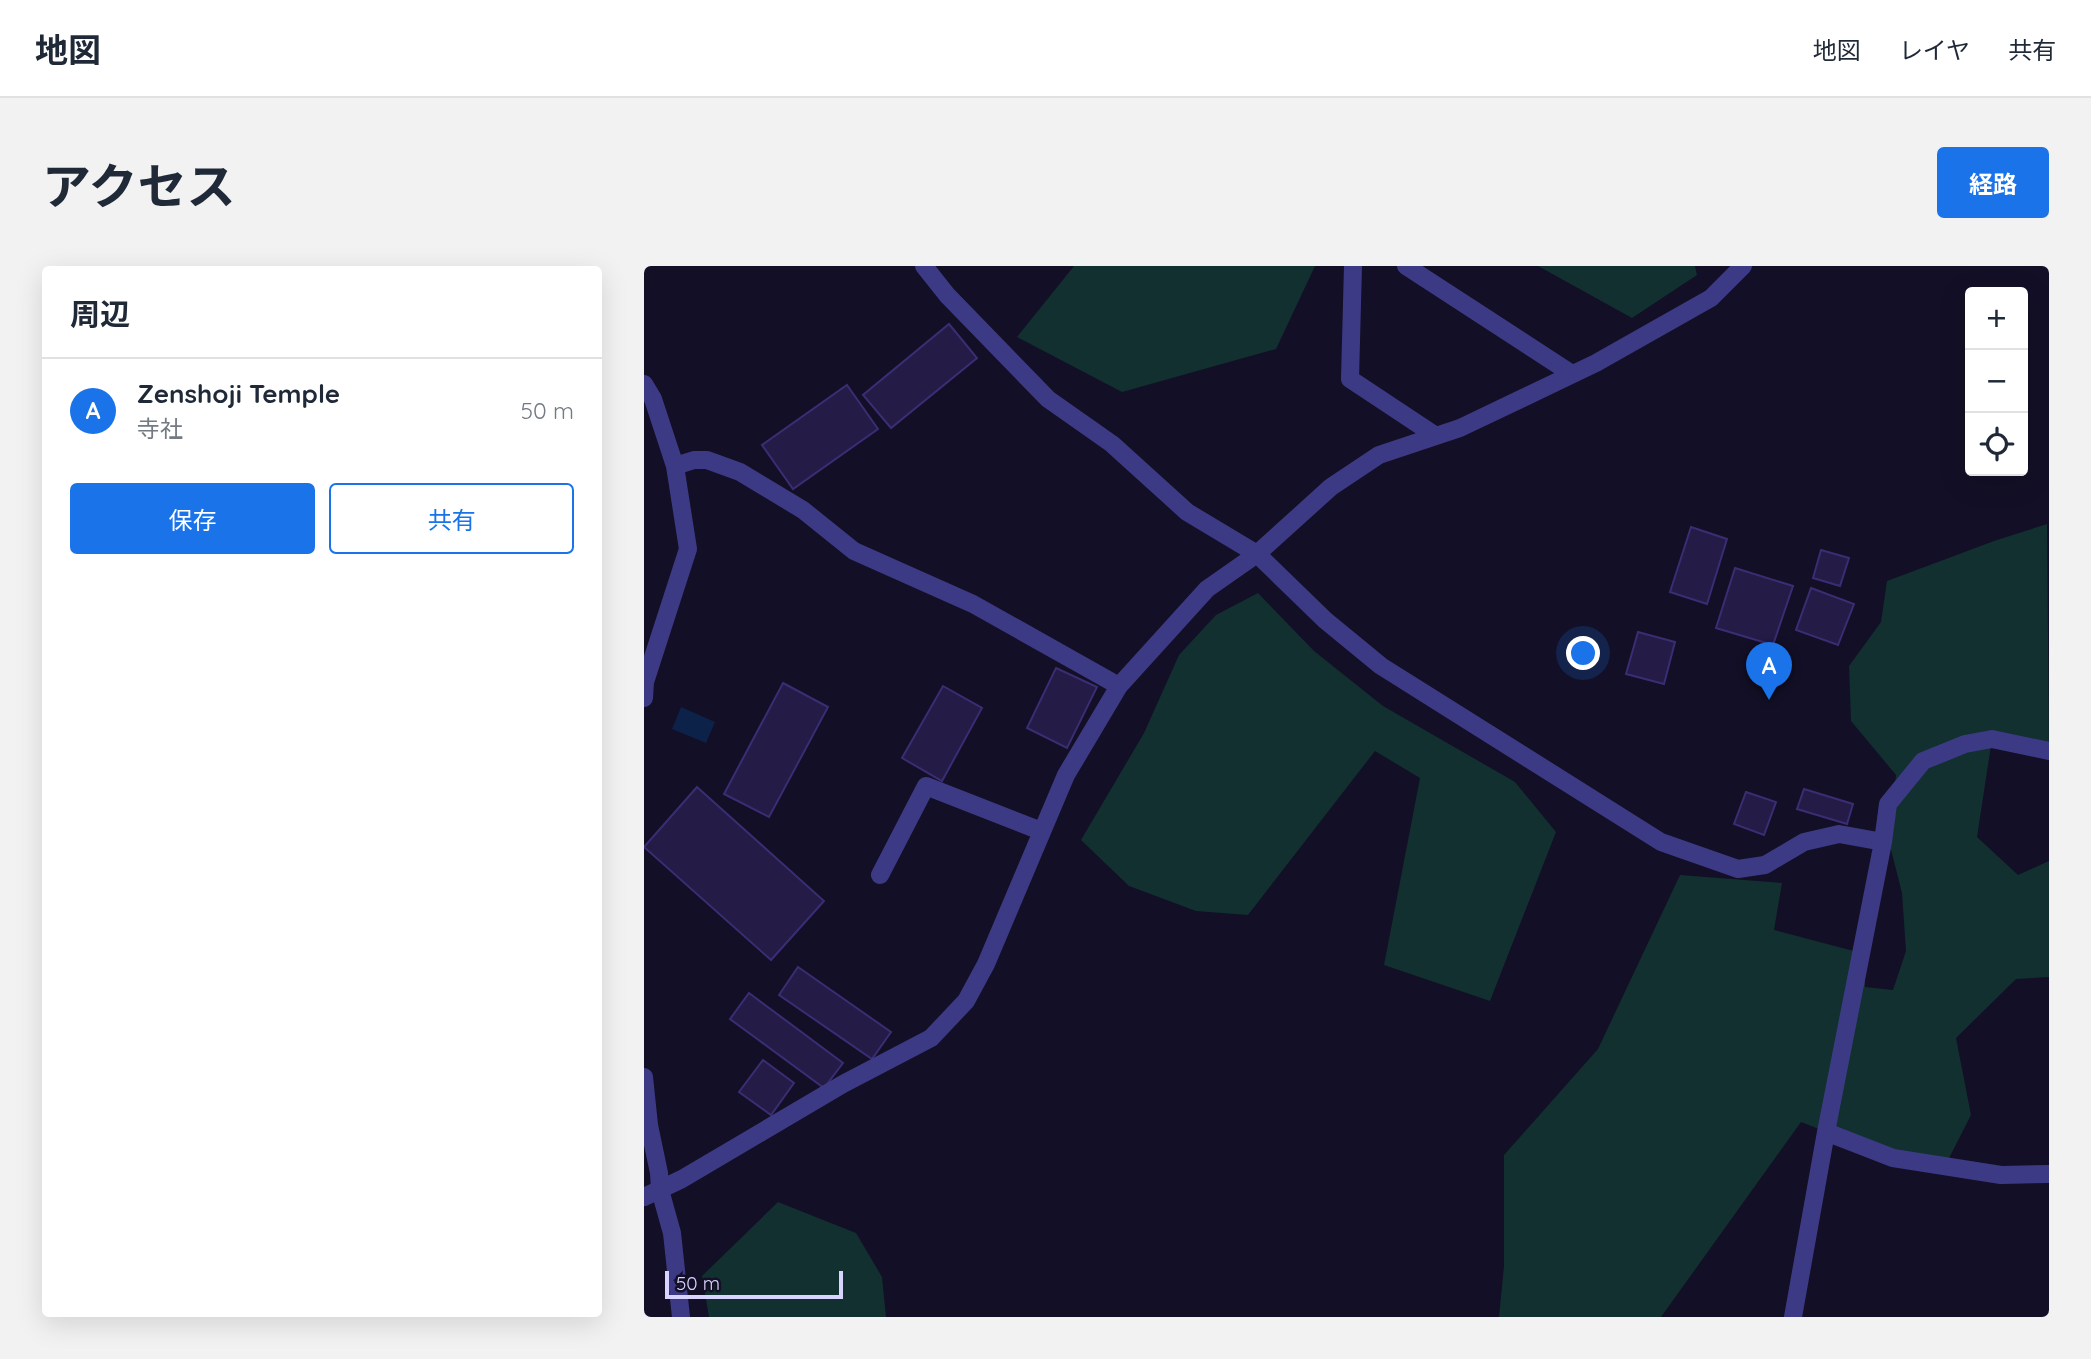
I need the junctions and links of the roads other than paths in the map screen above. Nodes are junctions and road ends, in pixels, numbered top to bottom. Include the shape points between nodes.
1 (924, 266) edge
2 (1353, 266) edge
3 (1406, 266) edge
4 (1743, 266) edge
5 (1572, 374) junction
6 (644, 384) edge
7 (1436, 436) junction
8 (675, 466) junction
9 (1257, 554) junction
10 (1119, 686) junction
11 (644, 687) edge
12 (2049, 751) edge
13 (1041, 831) junction
14 (1883, 842) junction
15 (880, 876) dead end
16 (644, 1077) edge
17 (1826, 1132) junction
18 (2049, 1174) edge
19 (652, 1193) edge
20 (681, 1317) edge
21 (1793, 1317) edge

1 - 9 street via 1048,399 1112,444 1187,512
2 - 7 street via 1350,379
3 - 5 street
4 - 5 street via 1711,298
5 - 7 street
6 - 8 street
7 - 9 street via 1379,455 1331,487
8 - 10 street via 707,460 740,472 803,510 854,551 973,604
8 - 11 street via 688,549
9 - 10 street via 1207,589
9 - 14 street via 1381,666 1661,842 1738,869 1765,865 1804,842 1839,834
10 - 13 street via 1066,775
12 - 14 street via 1992,739 1923,761 1888,804
13 - 15 street via 926,786
13 - 19 street via 986,964 966,1001 931,1038
14 - 17 street
16 - 19 street via 659,1174
17 - 18 street via 1893,1158 2001,1175
17 - 21 street
19 - 20 street via 671,1233

